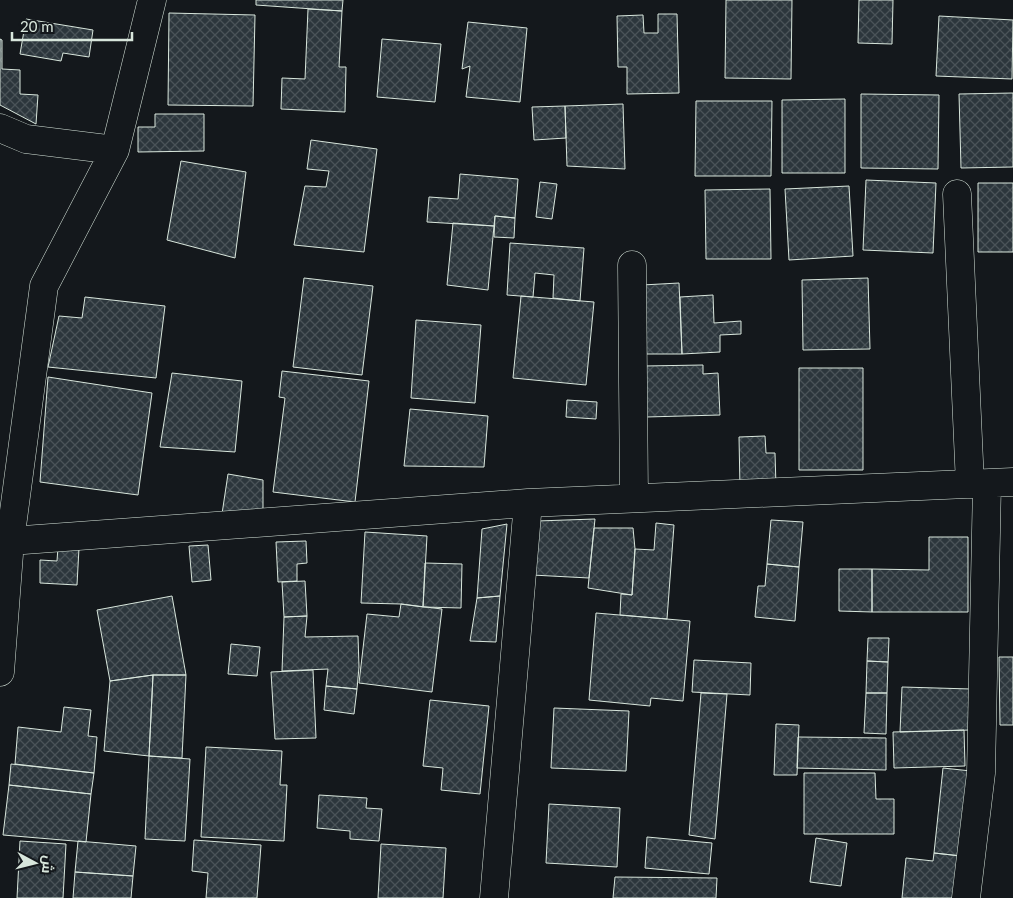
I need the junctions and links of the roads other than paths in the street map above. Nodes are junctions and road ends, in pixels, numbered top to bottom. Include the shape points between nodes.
1 (152, 0) edge
2 (0, 128) edge
3 (115, 150) junction
4 (957, 194) dead end
5 (632, 264) dead end
6 (990, 483) edge
7 (634, 498) junction
8 (528, 503) junction
9 (5, 543) edge
10 (0, 672) edge
11 (494, 898) edge
12 (966, 898) edge

1 - 3 street
2 - 3 street via 26,139
3 - 9 street via 44,286
4 - 6 street
5 - 7 street
6 - 7 street
6 - 12 street via 981,772
7 - 8 street
8 - 9 street
8 - 11 street
9 - 10 street

